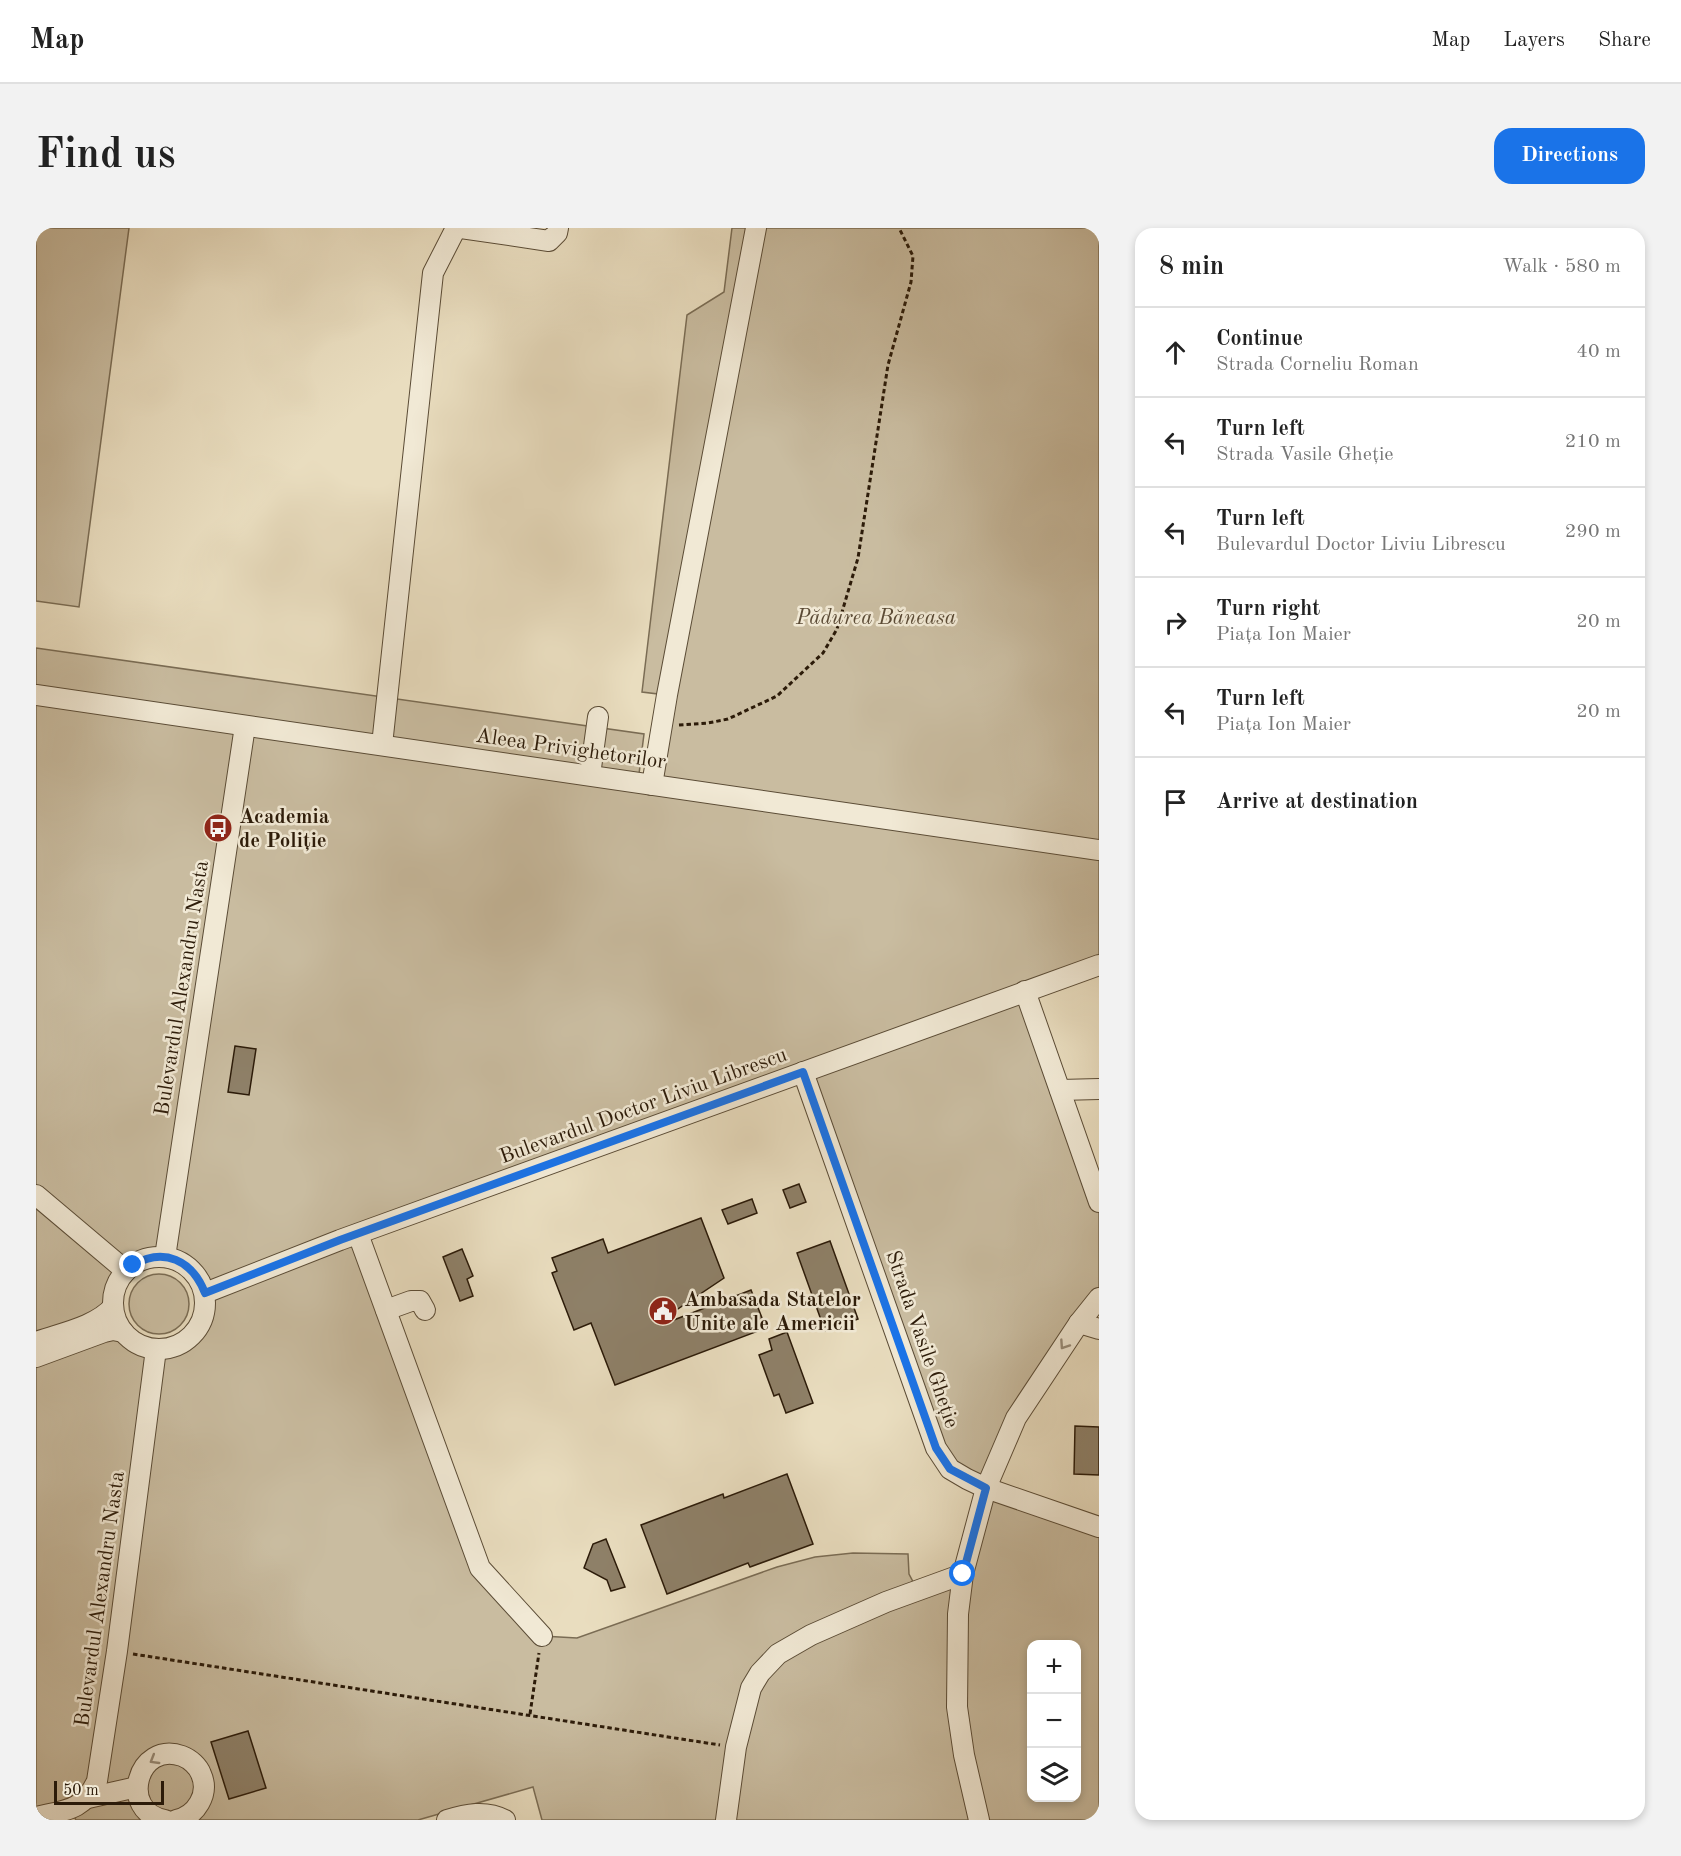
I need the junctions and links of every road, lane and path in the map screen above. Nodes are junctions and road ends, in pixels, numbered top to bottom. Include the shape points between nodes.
1 (456, 228) edge
2 (461, 228) edge
3 (558, 228) edge
4 (756, 228) edge
5 (899, 228) edge
6 (36, 695) edge
7 (598, 717) dead end
8 (245, 726) junction
9 (663, 726) junction
10 (382, 745) junction
11 (590, 775) junction
12 (652, 785) junction
13 (1099, 850) edge
14 (1099, 965) edge
15 (1025, 991) junction
16 (803, 1072) junction
17 (1099, 1089) edge
18 (1060, 1090) junction
19 (36, 1196) edge
20 (1099, 1202) edge
21 (358, 1234) junction
22 (165, 1257) junction
23 (126, 1271) junction
24 (205, 1293) junction
25 (1099, 1298) edge
26 (113, 1307) junction
27 (386, 1310) junction
28 (425, 1310) dead end
29 (1079, 1323) junction
30 (1099, 1329) edge
31 (123, 1332) junction
32 (36, 1342) edge
33 (156, 1349) junction
34 (36, 1357) edge
35 (986, 1488) junction
36 (1099, 1527) edge
37 (963, 1574) junction
38 (542, 1636) joint
39 (117, 1651) junction
40 (530, 1715) junction
41 (736, 1747) junction
42 (137, 1787) junction
43 (88, 1798) junction
44 (36, 1817) edge
45 (165, 1820) edge
46 (176, 1820) edge
47 (447, 1820) edge
48 (505, 1820) edge
49 (726, 1820) edge
50 (979, 1820) edge

1 - 10 street via 433,273
2 - 3 street via 549,241
4 - 9 street
5 - 9 path via 913,256 910,282 888,365 858,558 837,629 823,653 777,696 728,719
6 - 8 street, Aleea Privighetorilor
7 - 11 street
8 - 10 street, Aleea Privighetorilor
8 - 22 street, Bulevardul Alexandru Nasta
9 - 12 street
10 - 11 street, Aleea Privighetorilor
11 - 12 street, Aleea Privighetorilor
12 - 13 street, Aleea Privighetorilor
14 - 15 street, Bulevardul Doctor Liviu Librescu
15 - 16 street, Bulevardul Doctor Liviu Librescu
15 - 18 street
16 - 21 street, Bulevardul Doctor Liviu Librescu
16 - 35 street, Strada Vasile Gheție via 936,1448 950,1469
17 - 18 street
18 - 20 street
19 - 23 street
21 - 24 street, Bulevardul Doctor Liviu Librescu
21 - 27 street
22 - 23 street via 141,1261
22 - 24 street via 183,1263 195,1273
23 - 26 street via 114,1291
24 - 33 street via 203,1318 195,1333 173,1347
25 - 29 street
26 - 31 street
26 - 32 street via 96,1320
27 - 28 street via 411,1301 420,1301
27 - 38 street via 480,1568
29 - 30 street
29 -> 35 street via 1016,1418
31 - 33 street via 140,1346
31 - 34 street via 104,1332
33 - 39 street, Bulevardul Alexandru Nasta
35 - 36 street, Strada Vasile Gheție
35 - 37 street
37 - 41 street via 886,1602 778,1654 751,1688
37 - 50 street via 958,1614 957,1707
38 - 40 path
39 - 40 path
39 - 43 street, Bulevardul Alexandru Nasta via 99,1774
40 - 41 path
41 - 49 street
42 - 43 street
42 - 45 street via 143,1807
46 -> 42 street via 191,1814 203,1797 202,1775 196,1765 176,1754 153,1758 138,1776
43 - 44 street via 70,1809
47 - 48 street via 470,1813 496,1815

